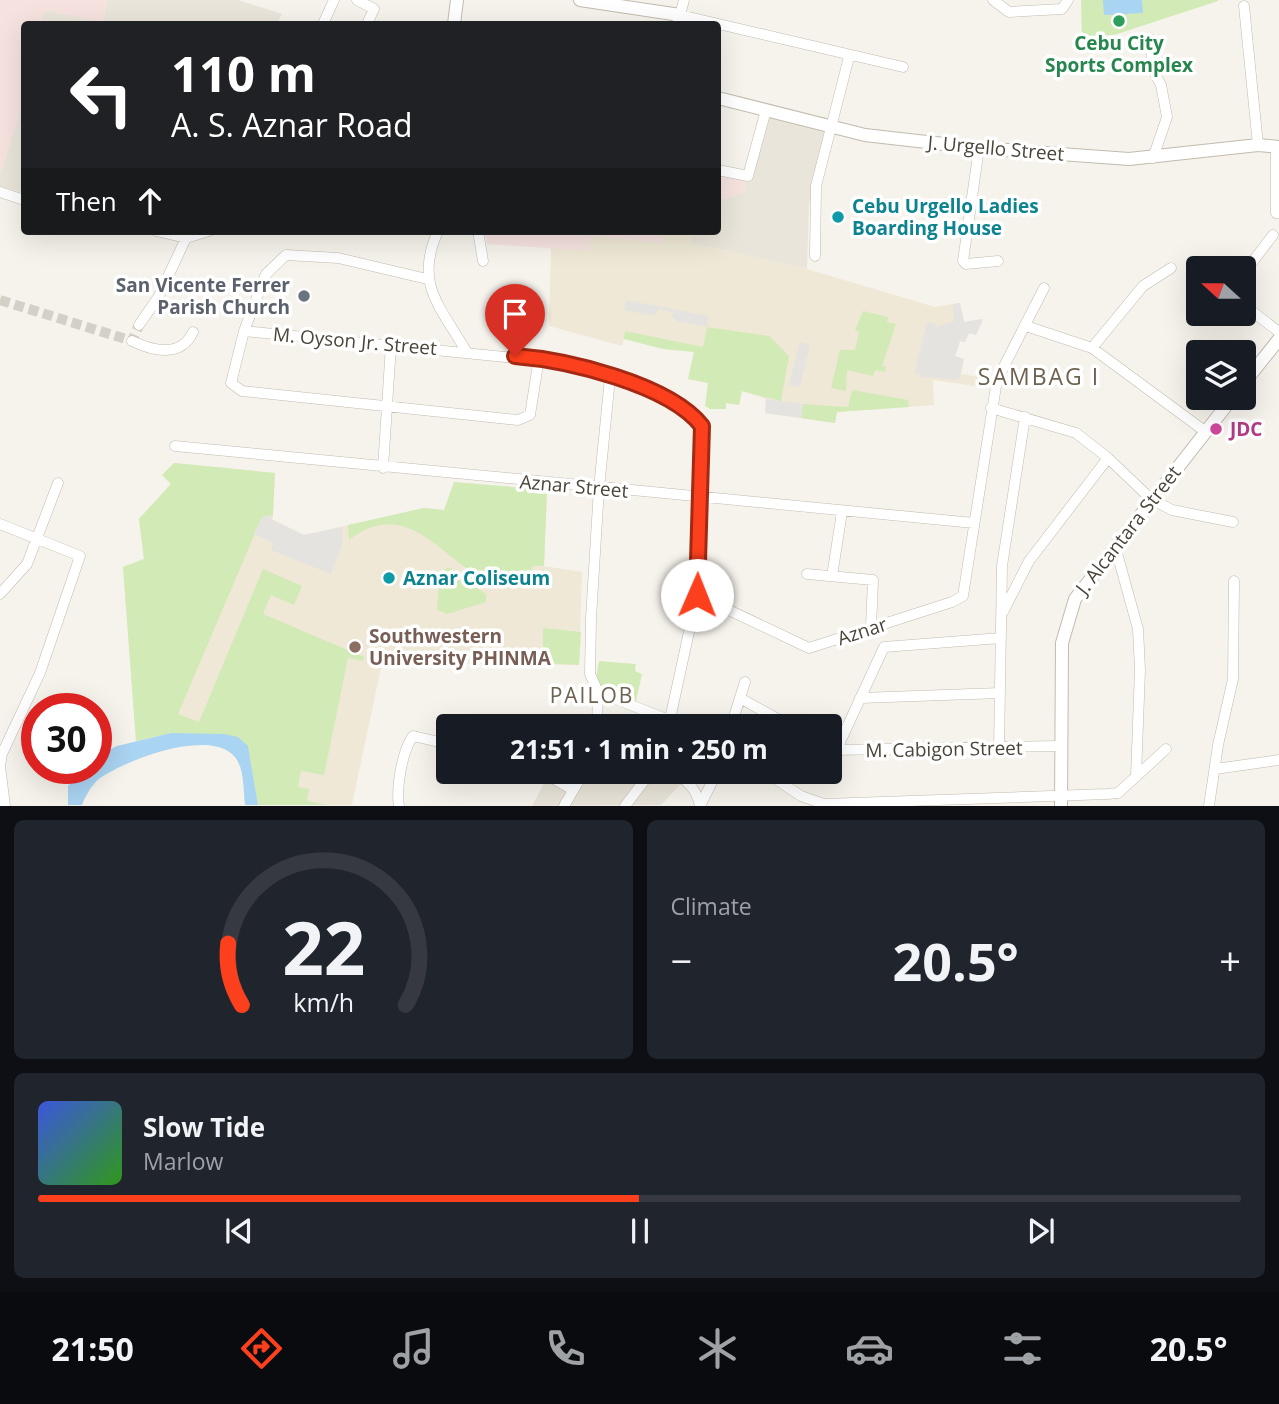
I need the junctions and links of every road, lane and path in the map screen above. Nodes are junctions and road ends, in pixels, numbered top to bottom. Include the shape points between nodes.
1 (334, 0) edge
2 (357, 0) edge
3 (457, 0) edge
4 (580, 0) edge
5 (684, 0) edge
6 (993, 0) edge
7 (1065, 4) edge
8 (1244, 6) dead end
9 (679, 20) edge
10 (324, 21) edge
11 (368, 21) edge
12 (454, 21) edge
13 (721, 29) edge
14 (1150, 39) dead end
15 (849, 57) junction
16 (903, 67) dead end
17 (721, 99) edge
18 (766, 110) junction
19 (831, 127) junction
20 (1258, 145) junction
21 (1278, 147) edge
22 (979, 148) junction
23 (1153, 158) junction
24 (721, 171) edge
25 (0, 192) edge
26 (21, 199) edge
27 (1279, 213) edge
28 (173, 235) edge
29 (196, 235) edge
30 (437, 235) edge
31 (479, 235) edge
32 (1273, 235) dead end
33 (186, 238) junction
34 (815, 256) dead end
35 (1256, 257) edge
36 (483, 261) dead end
37 (998, 261) dead end
38 (1171, 268) dead end
39 (427, 279) junction
40 (1044, 289) dead end
41 (1256, 314) edge
42 (139, 325) tunnel mouth
43 (1026, 327) junction
44 (244, 331) junction
45 (192, 332) dead end
46 (1279, 332) edge
47 (1279, 339) edge
48 (132, 341) dead end
49 (391, 345) junction
50 (1092, 348) junction
51 (466, 351) junction
52 (540, 358) junction
53 (1256, 368) edge
54 (610, 378) junction
55 (387, 405) junction
56 (991, 408) junction
57 (1223, 410) edge
58 (1025, 417) junction
59 (1206, 432) junction
60 (174, 446) dead end
61 (1108, 458) junction
62 (383, 468) junction
63 (58, 483) dead end
64 (598, 488) junction
65 (698, 497) junction
66 (1151, 499) junction
67 (842, 512) junction
68 (1233, 522) dead end
69 (974, 523) junction
70 (0, 524) edge
71 (38, 538) junction
72 (1115, 546) junction
73 (807, 574) dead end
74 (832, 576) junction
75 (1234, 580) dead end
76 (0, 594) edge
77 (697, 595) junction
78 (1001, 615) junction
79 (871, 627) junction
80 (1001, 638) junction
81 (745, 682) dead end
82 (598, 692) junction
83 (1000, 693) junction
84 (740, 698) junction
85 (860, 698) junction
86 (597, 714) edge
87 (657, 714) edge
88 (671, 714) edge
89 (735, 714) edge
90 (769, 714) edge
91 (842, 732) edge
92 (436, 741) edge
93 (1060, 746) junction
94 (999, 748) junction
95 (842, 749) edge
96 (1166, 749) dead end
97 (1279, 760) edge
98 (1215, 769) junction
99 (1136, 777) junction
100 (563, 784) edge
101 (577, 784) edge
102 (642, 784) edge
103 (690, 784) edge
104 (710, 784) edge
105 (784, 784) edge
106 (573, 790) junction
107 (1061, 801) edge
108 (895, 804) edge
109 (700, 805) edge
110 (5, 806) edge
111 (399, 806) edge
112 (564, 806) edge
113 (625, 806) edge
114 (1209, 806) edge

1 - 10 street
2 - 11 street via 374,9
3 - 12 street
4 - 9 street
5 - 9 street
6 - 7 street via 1009,12
8 - 20 street
13 - 15 street
14 - 23 street via 1153,70 1167,117
15 - 16 street
15 - 19 street
17 - 18 street, J. Urgello Street
18 - 19 street, J. Urgello Street
18 - 24 street via 748,176
19 - 22 street, J. Urgello Street
19 - 34 street via 815,193
20 - 21 street, J. Urgello Street
20 - 23 street, J. Urgello Street
21 - 27 street via 1275,183
22 - 23 street, J. Urgello Street
22 - 37 street via 963,261
25 - 26 street
28 - 33 street
29 - 33 street
30 - 39 street via 427,262
31 - 36 street
32 - 35 street
33 - 42 street via 159,296
38 - 50 street via 1143,286
39 - 44 street via 338,258 286,255 266,274
39 - 51 street
40 - 43 street
41 - 46 street
43 - 50 street
43 - 56 street via 997,380
44 - 49 street, M. Oyson Jr. Street
44 - 55 street via 231,383 242,391
45 - 48 street via 189,340 165,351
47 - 53 street
49 - 51 street, M. Oyson Jr. Street
49 - 55 street
50 - 59 street
51 - 52 street, M. Oyson Jr. Street
52 - 54 street, M. Oyson Jr. Street
52 - 55 street via 532,409 525,419
54 - 64 street
54 - 65 street, M. Oyson Jr. Street via 646,389 690,411 702,426
55 - 62 street
56 - 58 street
56 - 69 street
57 - 59 street, J. Alcantara Street
58 - 61 street via 1076,433
58 - 78 street via 1002,566
59 - 66 street, J. Alcantara Street
60 - 62 street, Aznar Street
61 - 66 street
61 - 78 street via 1029,561
62 - 64 street, Aznar Street
63 - 71 street
64 - 65 street, Aznar Street
64 - 82 street via 590,674
65 - 67 street, Aznar Street
65 - 77 street, M. Oyson Jr. Street
66 - 68 street via 1172,510
66 - 72 street, J. Alcantara Street
67 - 69 street, Aznar Street
67 - 74 street
69 - 79 street, Aznar via 963,596
70 - 71 street
71 - 76 street via 27,564
71 - 110 street via 80,556 40,673 2,754
72 - 93 street, J. Alcantara Street via 1074,599 1066,623
72 - 99 street via 1138,629
73 - 74 street
74 - 79 street via 873,580
75 - 98 street via 1233,678 1213,745
77 - 79 street, Aznar via 808,648
77 - 88 street, M. Oyson Jr. Street
78 - 80 street
80 - 83 street
80 - 85 street via 884,647
81 - 84 street
82 - 86 street
82 - 87 street
83 - 85 street
83 - 94 street
84 - 89 street
84 - 90 street
85 - 91 street
92 - 111 street via 413,736 408,743
93 - 94 street, M. Cabigon Street
93 - 107 street, J. Alcantara Street
94 - 95 street, M. Cabigon Street
96 - 99 street
97 - 98 street
98 - 114 street
99 - 107 street via 1118,793
100 - 106 street
101 - 106 street
102 - 113 street
103 - 109 street
104 - 109 street
105 - 108 street via 815,803
106 - 112 street
107 - 108 street

